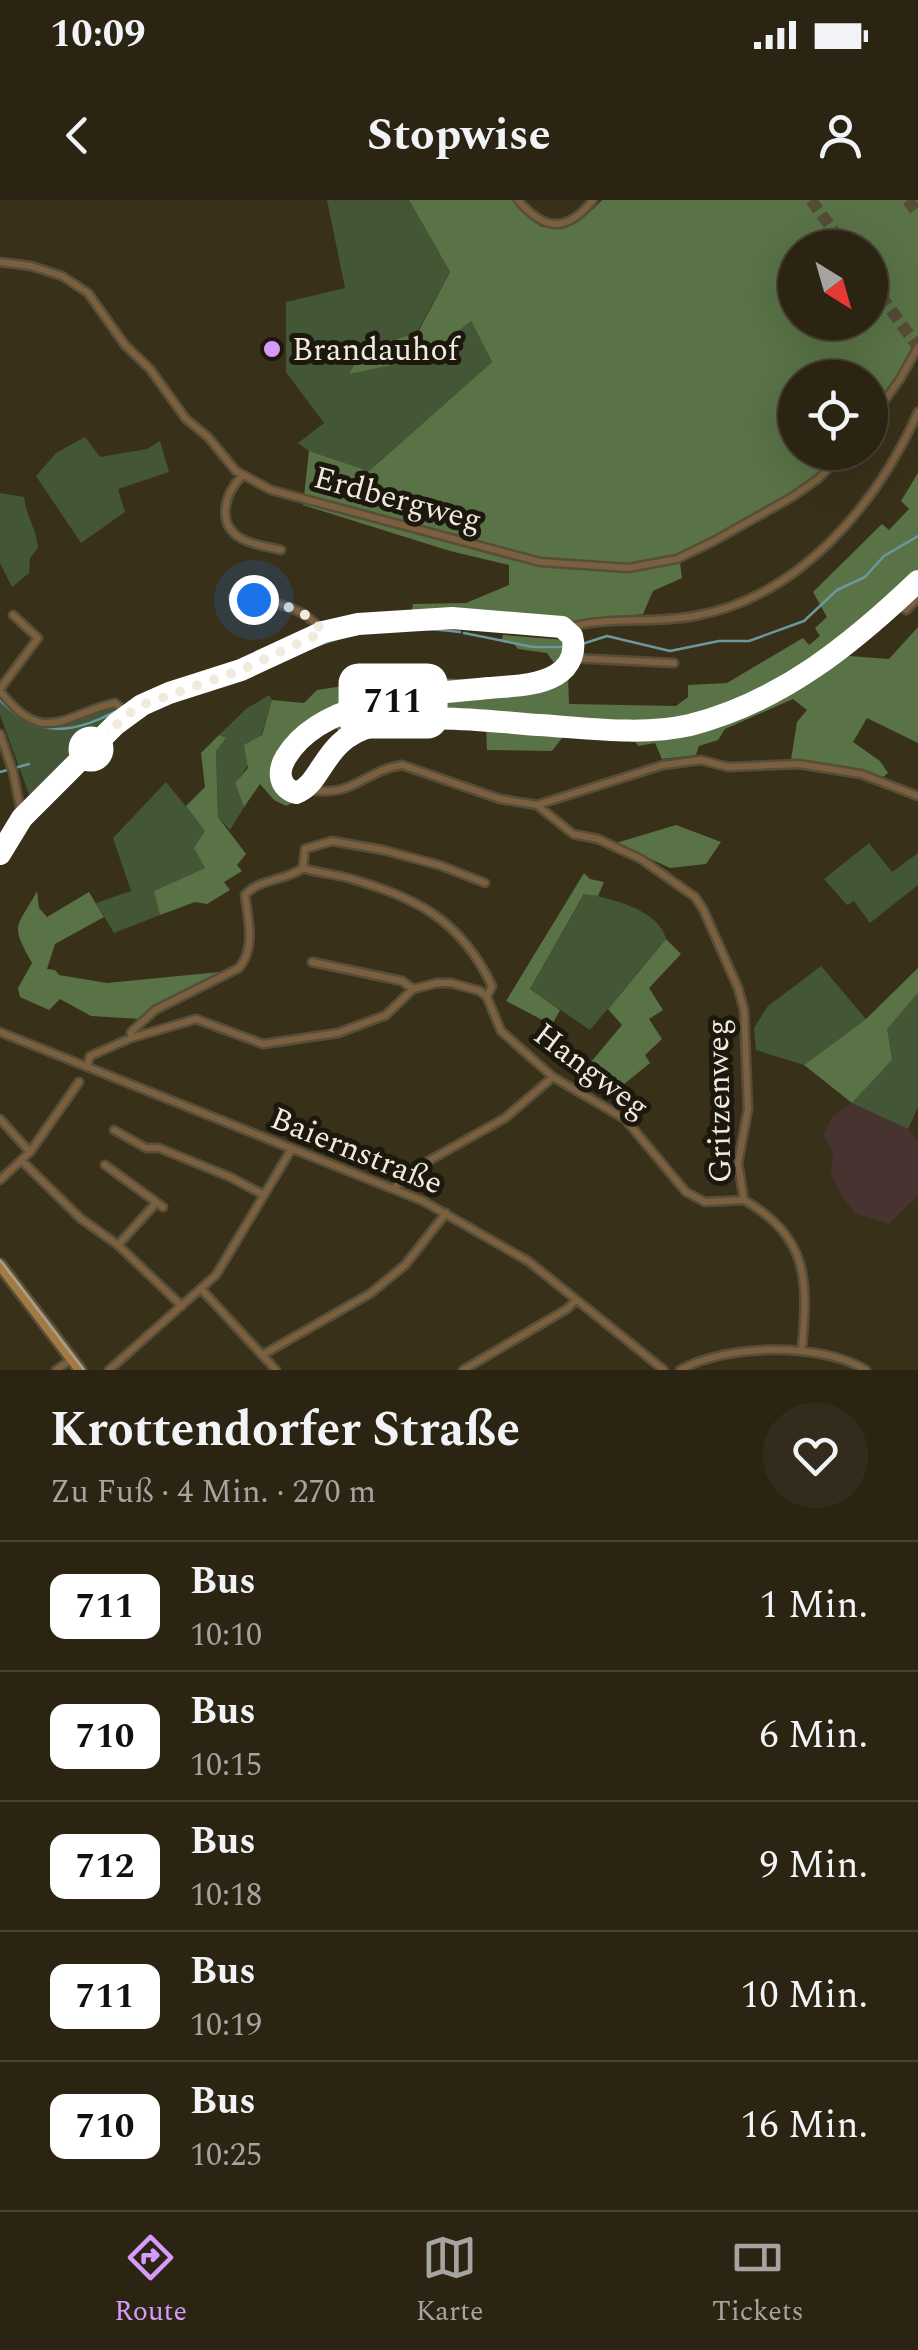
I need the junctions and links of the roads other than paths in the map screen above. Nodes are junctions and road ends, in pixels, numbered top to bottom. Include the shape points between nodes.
1 (518, 200) edge
2 (593, 200) edge
3 (0, 262) edge
4 (918, 347) edge
5 (888, 396) edge
6 (918, 412) edge
7 (827, 470) edge
8 (242, 476) junction
9 (282, 550) dead end
10 (918, 584) edge
11 (233, 597) dead end
12 (918, 598) edge
13 (13, 616) dead end
14 (323, 632) junction
15 (568, 632) junction
16 (572, 655) junction
17 (674, 663) dead end
18 (0, 690) edge
19 (122, 708) junction
20 (0, 734) edge
21 (306, 789) junction
22 (918, 796) edge
23 (537, 804) junction
24 (22, 818) junction
25 (0, 854) edge
26 (303, 868) junction
27 (485, 883) dead end
28 (312, 962) dead end
29 (413, 989) junction
30 (487, 997) junction
31 (0, 1032) edge
32 (132, 1038) junction
33 (87, 1067) junction
34 (553, 1077) junction
35 (79, 1082) dead end
36 (0, 1119) edge
37 (114, 1130) dead end
38 (291, 1150) junction
39 (30, 1152) junction
40 (22, 1161) junction
41 (105, 1165) dead end
42 (0, 1180) edge
43 (394, 1188) junction
44 (264, 1194) junction
45 (744, 1200) junction
46 (446, 1213) junction
47 (118, 1246) junction
48 (0, 1265) edge
49 (202, 1290) junction
50 (576, 1300) junction
51 (182, 1306) junction
52 (802, 1348) junction
53 (264, 1354) junction
54 (72, 1359) junction
55 (56, 1370) edge
56 (80, 1370) edge
57 (109, 1370) edge
58 (276, 1370) edge
59 (463, 1370) edge
60 (664, 1370) edge
61 (680, 1370) edge
62 (866, 1370) edge

1 - 2 street via 556,225 580,215
3 - 8 street, Erdbergweg via 62,276 88,293 186,420
4 - 5 street
6 - 15 street via 856,516 779,582 696,616 611,620
7 - 8 street, Erdbergweg via 792,498 678,559 628,568 520,558 271,490
8 - 9 street via 226,497 228,524 245,540
10 - 12 street via 904,608
10 - 21 main road via 804,676 692,724 633,730 388,722 340,741
11 - 14 street via 297,610
13 - 18 street via 38,638
14 - 15 main road via 388,619 452,618
14 - 19 main road via 241,670
15 - 16 main road
16 - 17 street
16 - 21 main road via 542,682 362,706 332,716 310,730 282,765 287,790
18 - 19 street via 24,716 50,724
19 - 24 main road
20 - 24 street
21 - 23 street via 340,792 402,764 500,799
22 - 23 street via 861,774 701,760 662,764
23 - 45 street, Gritzenweg via 573,834 641,859 703,909 744,1010 748,1109 738,1164
24 - 25 main road
26 - 27 street via 306,850 332,840 440,864
26 - 30 street, Hangweg via 348,878 438,915 483,967 492,986
26 - 32 street via 245,895 250,938 240,968 156,1010
28 - 29 street
29 - 30 street via 452,983
29 - 32 street via 386,1014 338,1033 263,1044 196,1019
30 - 34 street, Hangweg via 501,1031
31 - 33 street, Baiernstraße
32 - 33 street via 90,1056
33 - 38 street, Baiernstraße
34 - 43 street via 505,1118
34 - 45 street, Hangweg via 625,1119 694,1198
35 - 39 street
36 - 39 street
37 - 44 street
38 - 43 street, Baiernstraße
38 - 44 street
39 - 40 street
40 - 42 street
40 - 47 street
41 - 47 street via 160,1205
43 - 46 street, Baiernstraße
44 - 49 street
45 - 52 street, Gritzenweg via 774,1221 797,1252 806,1280
46 - 50 street, Baiernstraße via 528,1261
46 - 53 street via 405,1265 371,1293
47 - 51 street
48 - 54 main road
49 - 51 street
49 - 53 street
50 - 59 street
50 - 60 street, Baiernstraße
51 - 57 street
52 - 61 street via 766,1348
52 - 62 street
53 - 58 street
54 - 55 street
54 - 56 main road

